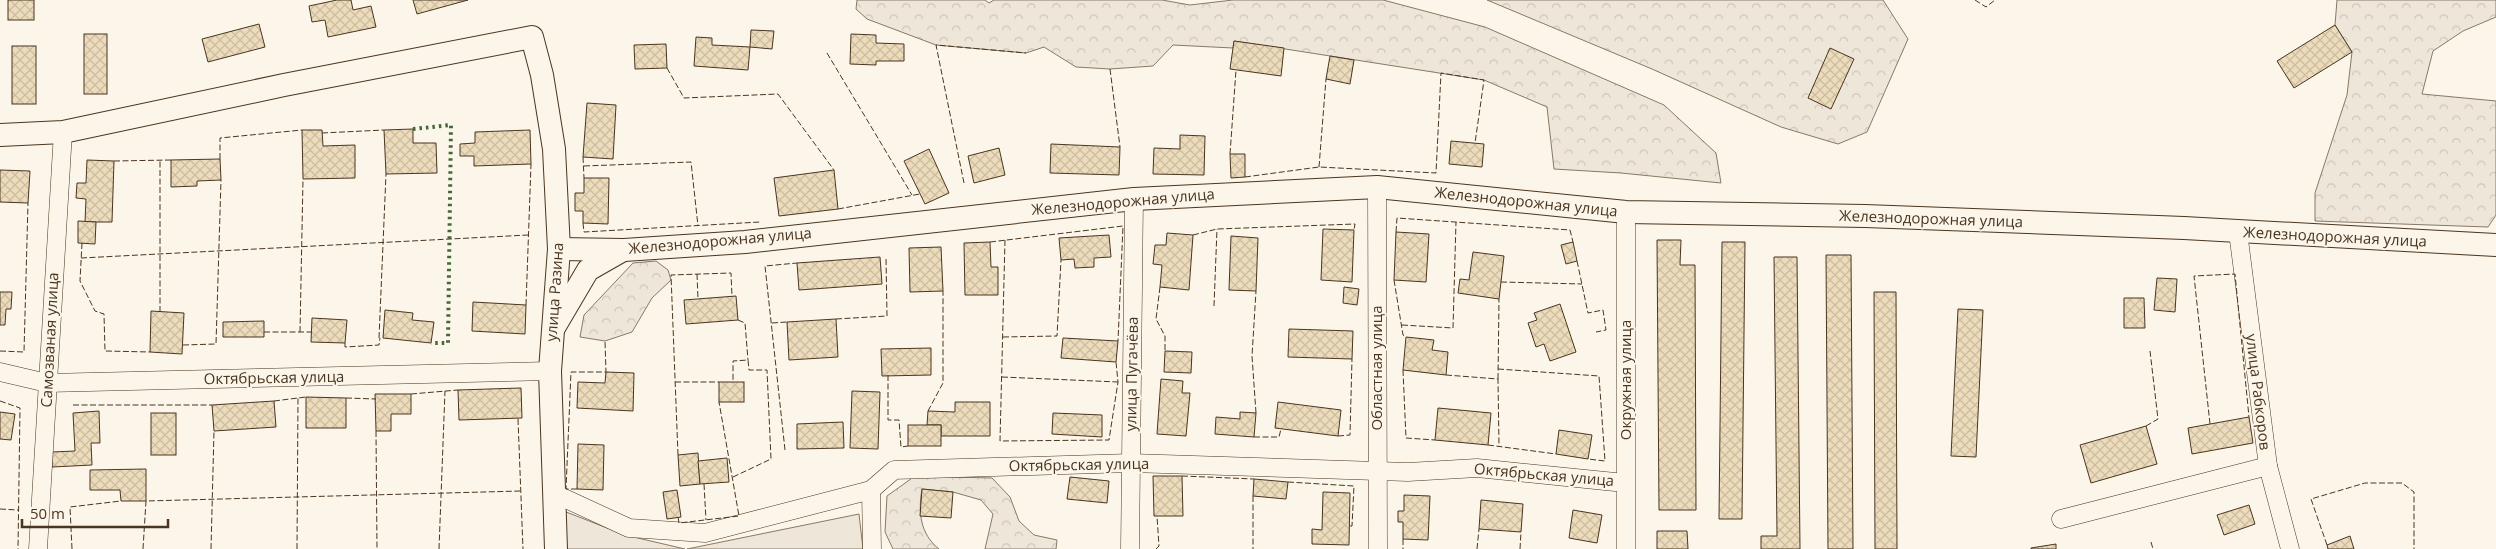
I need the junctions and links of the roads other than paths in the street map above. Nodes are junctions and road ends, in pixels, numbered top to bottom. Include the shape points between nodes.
1 (63, 132) junction
2 (0, 135) edge
3 (1377, 187) junction
4 (1134, 199) junction
5 (1626, 212) junction
6 (2238, 232) junction
7 (2496, 244) edge
8 (559, 249) junction
9 (624, 250) junction
10 (553, 330) junction
11 (550, 371) junction
12 (0, 372) edge
13 (47, 383) junction
14 (1131, 463) junction
15 (2268, 466) junction
16 (1376, 470) junction
17 (1625, 483) junction
18 (871, 490) junction
19 (553, 494) junction
20 (2061, 519) dead end
21 (38, 549) edge
22 (556, 549) edge
23 (872, 549) edge
24 (1130, 549) edge
25 (1378, 549) edge
26 (1626, 549) edge
27 (2290, 549) edge

1 - 2 street
1 - 8 street, улица Разина via 532,37 554,148
1 - 13 street, Самозваная улица
3 - 4 street, Железнодорожная улица
3 - 5 street, Железнодорожная улица
3 - 16 street, Областная улица
4 - 9 street, Железнодорожная улица via 746,242
4 - 14 street, улица Пугачёва
5 - 6 street, Железнодорожная улица via 1864,216
5 - 17 street, Окружная улица
6 - 7 street, Железнодорожная улица
6 - 15 street, улица Рабкоров
8 - 9 street, Железнодорожная улица
8 - 10 street, улица Разина
9 - 10 street via 588,270
10 - 11 street, улица Разина
11 - 13 street, Октябрьская улица
11 - 19 street, улица Разина
12 - 13 street, Октябрьская улица
13 - 21 street, Самозваная улица
14 - 16 street, Октябрьская улица
14 - 18 street, Октябрьская улица via 894,470
14 - 24 street, улица Пугачёва
15 - 20 street
15 - 27 street, улица Рабкоров
16 - 17 street, Октябрьская улица via 1408,472 1477,468
16 - 25 street, Областная улица
17 - 26 street, Окружная улица
18 - 19 street, Октябрьская улица via 705,533 629,528
18 - 23 street
19 - 22 street, улица Разина

